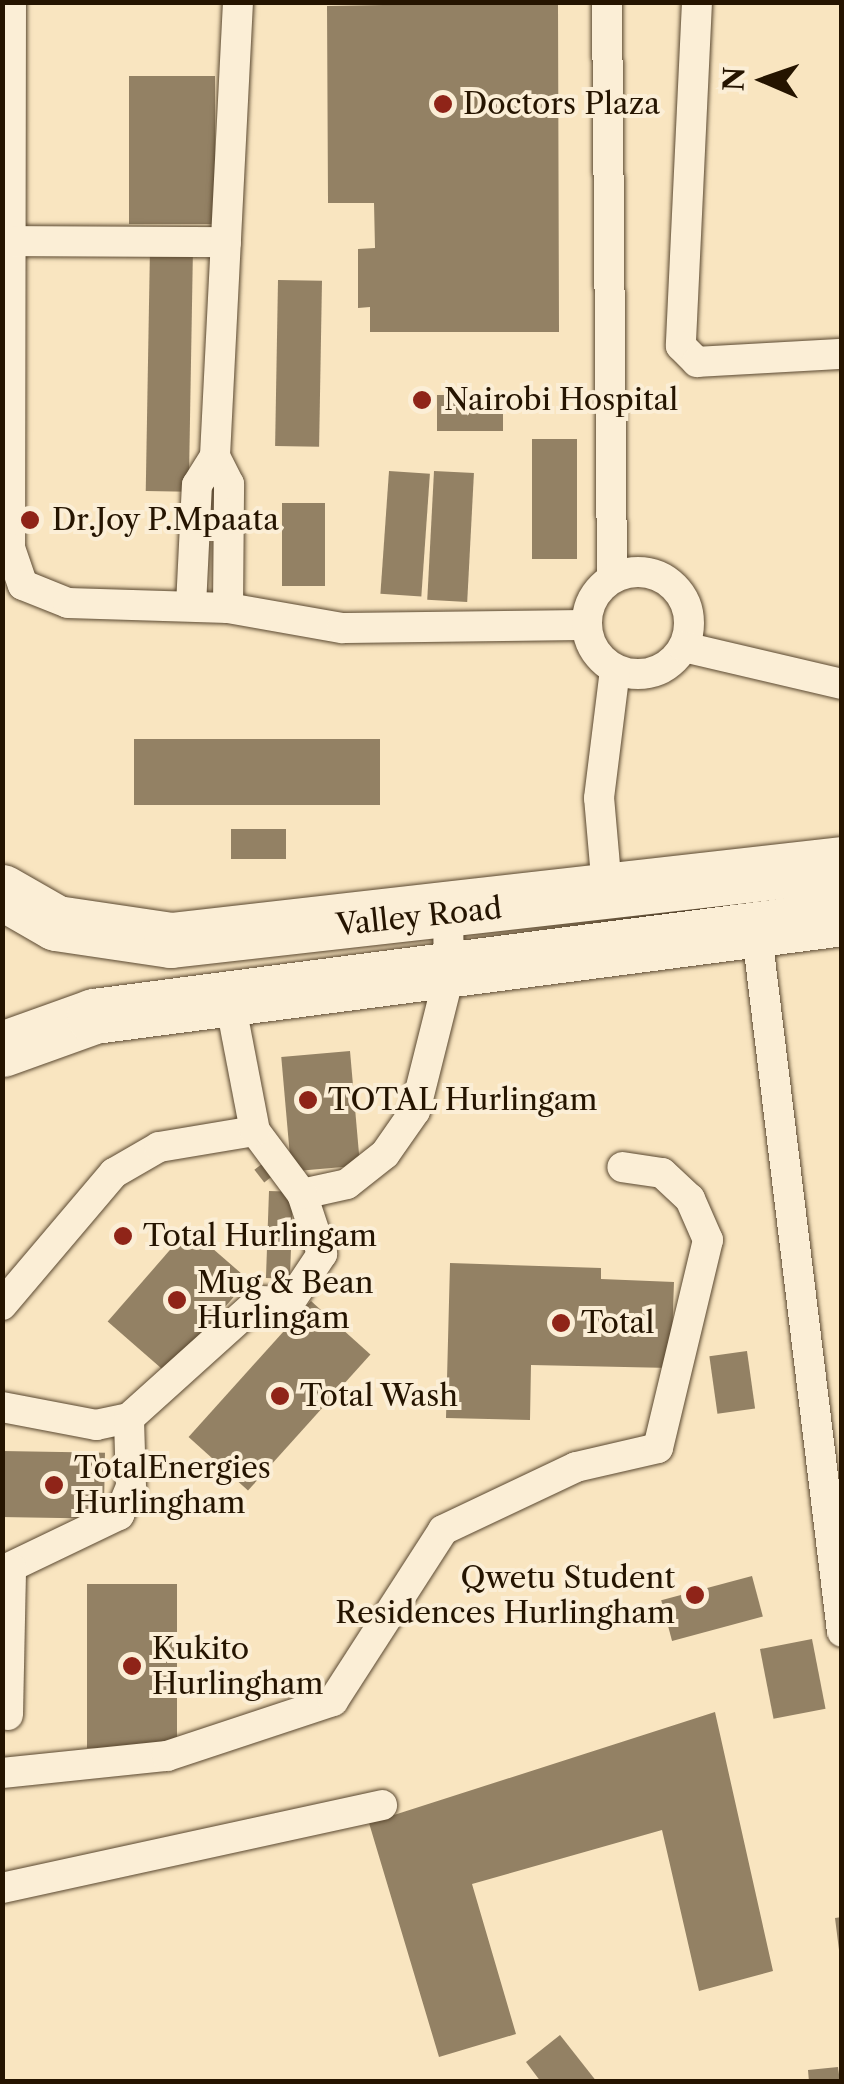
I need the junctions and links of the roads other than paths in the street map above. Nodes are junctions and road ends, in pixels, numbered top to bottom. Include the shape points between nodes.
1 (11, 2) edge
2 (238, 2) edge
3 (608, 2) edge
4 (696, 2) edge
5 (10, 241) junction
6 (226, 242) junction
7 (842, 354) edge
8 (216, 456) junction
9 (612, 578) junction
10 (191, 606) junction
11 (228, 608) junction
12 (587, 625) junction
13 (684, 647) junction
14 (614, 670) junction
15 (842, 684) edge
16 (842, 864) edge
17 (748, 875) junction
18 (2, 892) edge
19 (448, 915) junction
20 (842, 918) edge
21 (606, 924) junction
22 (757, 928) junction
23 (448, 976) junction
24 (230, 996) junction
25 (2, 1048) edge
26 (255, 1131) junction
27 (622, 1167) dead end
28 (302, 1194) junction
29 (2, 1305) edge
30 (2, 1407) edge
31 (130, 1418) junction
32 (7, 1569) edge
33 (842, 1632) edge
34 (8, 1715) dead end
35 (2, 1773) edge
36 (382, 1805) dead end
37 (2, 1888) edge

1 - 5 lane
2 - 6 lane
3 - 9 lane
4 - 7 lane via 681,346 697,362
5 - 6 lane
5 - 10 lane via 10,548 23,585 68,603
6 - 8 lane
8 - 10 lane via 197,485
8 - 11 lane via 229,484
9 - 12 lane
9 - 13 lane via 638,570 683,596
10 - 11 lane
11 - 12 lane via 342,628
12 - 14 lane
13 - 14 lane via 666,667
13 - 15 lane
14 - 21 lane via 598,798
16 - 17 main road, Valley Road
17 - 21 main road, Valley Road
17 - 22 lane
18 - 19 main road, Valley Road via 56,923 171,940
19 - 21 main road, Valley Road
19 - 23 lane
20 - 22 main road, Valley Road
21 - 22 main road, Valley Road
21 - 23 main road, Valley Road
22 - 33 lane
23 - 24 main road, Valley Road
23 - 28 lane via 414,1111 385,1154 347,1184
24 - 25 main road, Valley Road via 94,1016
24 - 26 lane
26 - 28 lane
26 - 29 lane via 158,1147 114,1173
27 - 35 lane via 662,1172 690,1198 708,1240 658,1448 576,1467 444,1530 333,1701 166,1756
28 - 31 lane via 322,1254 290,1302 259,1300
30 - 31 lane via 96,1425
31 - 32 lane via 131,1487 119,1514
32 - 34 lane
36 - 37 lane

